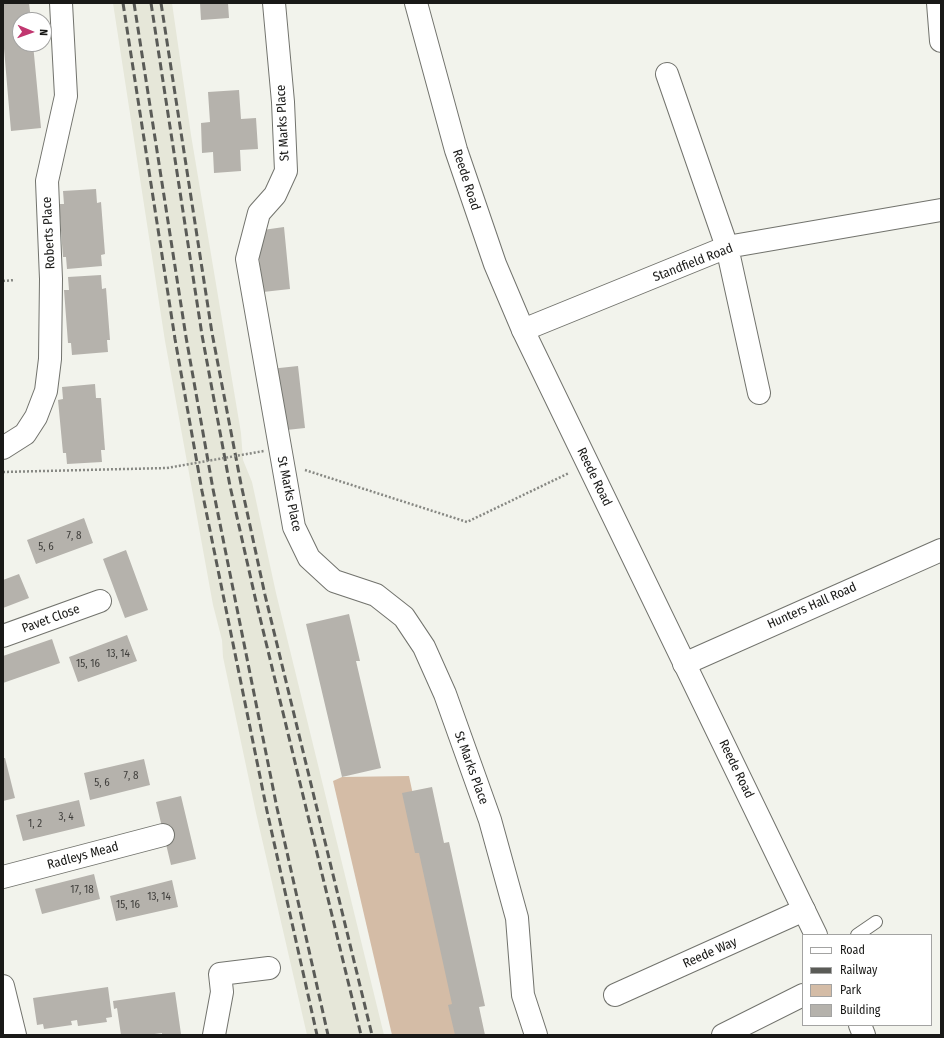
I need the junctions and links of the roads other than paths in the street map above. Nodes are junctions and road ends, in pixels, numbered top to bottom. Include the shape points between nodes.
1 (61, 3) edge
2 (274, 3) edge
3 (416, 3) edge
4 (938, 3) edge
5 (941, 41) edge
6 (667, 74) dead end
7 (941, 210) edge
8 (727, 247) junction
9 (523, 330) junction
10 (759, 393) dead end
11 (3, 448) edge
12 (941, 550) edge
13 (100, 601) dead end
14 (3, 636) edge
15 (684, 664) junction
16 (163, 835) dead end
17 (3, 877) edge
18 (804, 910) junction
19 (876, 922) dead end
20 (816, 934) edge
21 (858, 934) edge
22 (269, 968) dead end
23 (3, 986) edge
24 (615, 995) dead end
25 (802, 996) edge
26 (16, 1035) edge
27 (214, 1035) edge
28 (536, 1035) edge
29 (723, 1035) edge

1 - 11 street, Roberts Place via 66,96 47,181 52,279 50,359 46,392 36,417 25,434
2 - 28 street, St Marks Place via 286,171 275,195 259,213 247,260 294,527 308,558 334,581 376,595 404,617 424,647 445,694 490,820 518,918 522,995
3 - 9 street, Reede Road via 458,156 495,264
4 - 5 street
6 - 8 street
7 - 8 street, Standfield Road
8 - 9 street, Standfield Road
8 - 10 street
9 - 15 street, Reede Road
12 - 15 street, Hunters Hall Road
13 - 14 street, Pavet Close
15 - 18 street, Reede Road
16 - 17 street, Radleys Mead
18 - 20 street, Reede Road
18 - 24 street, Reede Way
19 - 21 lane
22 - 27 street via 220,974 222,992
23 - 26 street
25 - 29 street

